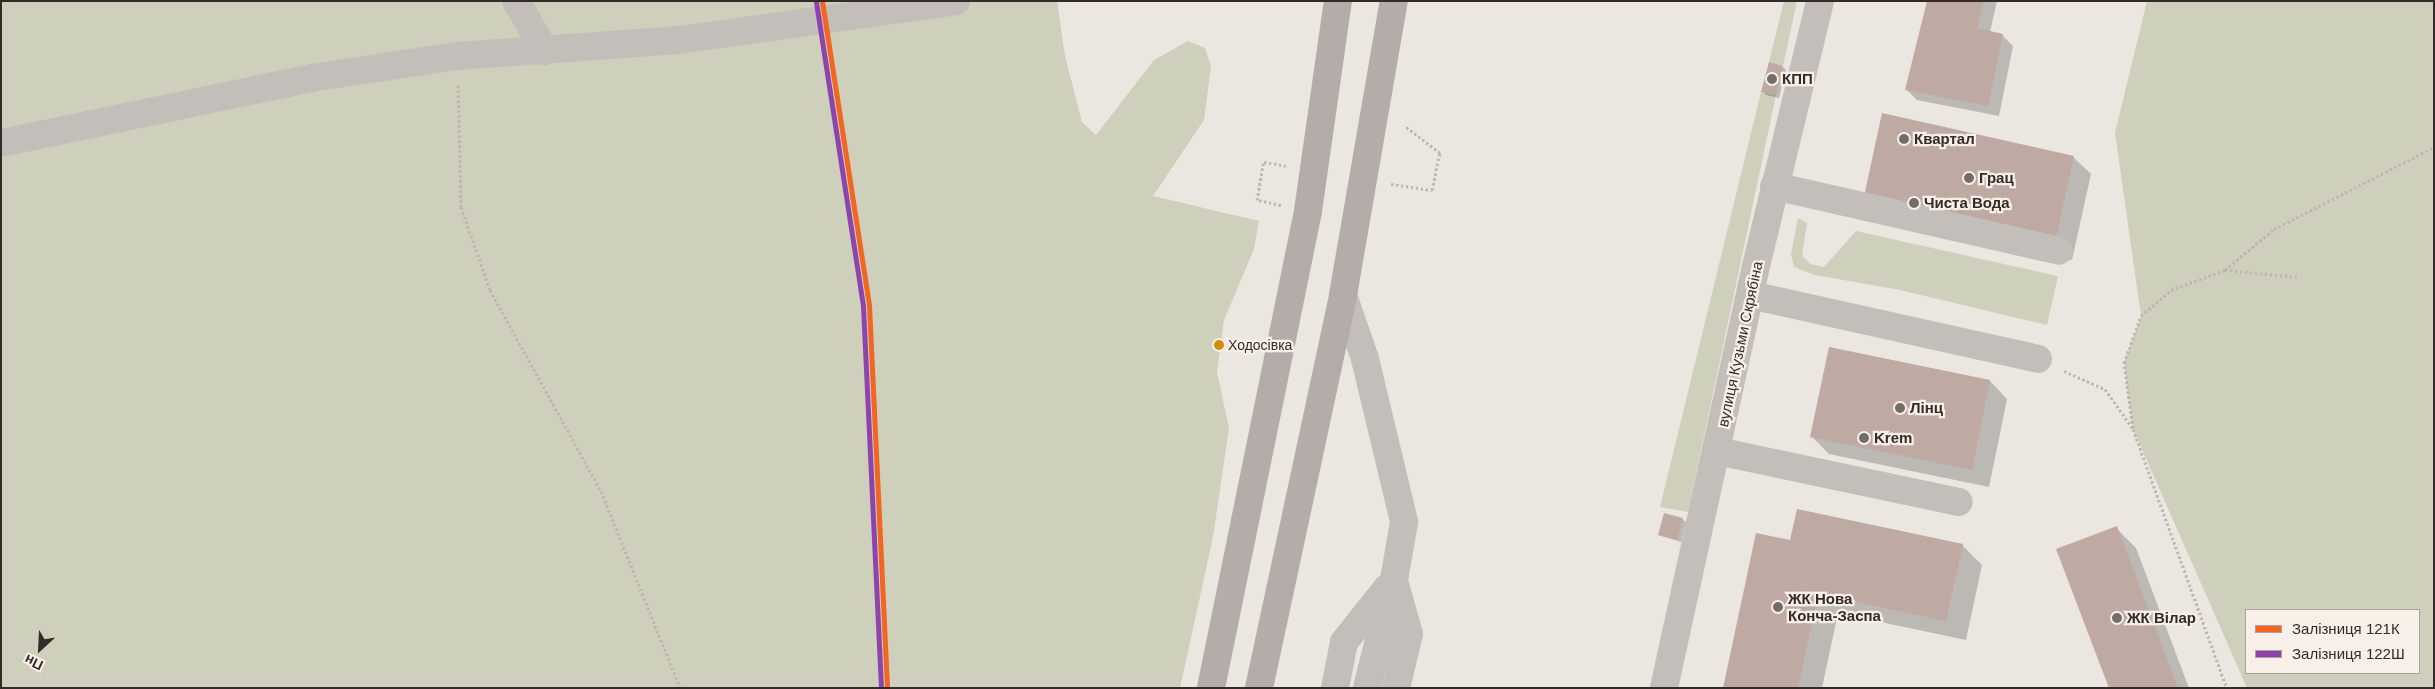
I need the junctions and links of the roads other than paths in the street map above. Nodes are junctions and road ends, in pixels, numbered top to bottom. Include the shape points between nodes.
1 (516, 1) edge
2 (956, 1) edge
3 (1338, 1) edge
4 (1394, 1) edge
5 (1820, 1) edge
6 (545, 51) junction
7 (1, 143) edge
8 (1774, 186) junction
9 (2059, 251) dead end
10 (1343, 295) junction
11 (1750, 295) junction
12 (2038, 359) road end
13 (1717, 451) junction
14 (1959, 502) dead end
15 (1394, 580) junction
16 (1211, 688) edge
17 (1258, 688) edge
18 (1335, 688) edge
19 (1367, 688) edge
20 (1396, 688) edge
21 (1664, 688) edge

1 - 6 street
2 - 6 street via 679,40
3 - 16 main road via 1308,211
4 - 10 main road
5 - 8 street, вулиця Кузьми Скрябіна
6 - 7 street via 457,56 311,78
8 - 9 street
8 - 11 street, вулиця Кузьми Скрябіна
10 - 15 street via 1365,359 1404,522
10 - 17 main road
11 - 12 street
11 - 13 street, вулиця Кузьми Скрябіна
13 - 14 street
13 - 21 street, вулиця Кузьми Скрябіна
15 - 18 street via 1344,642
15 - 19 street
15 - 20 street via 1409,634

